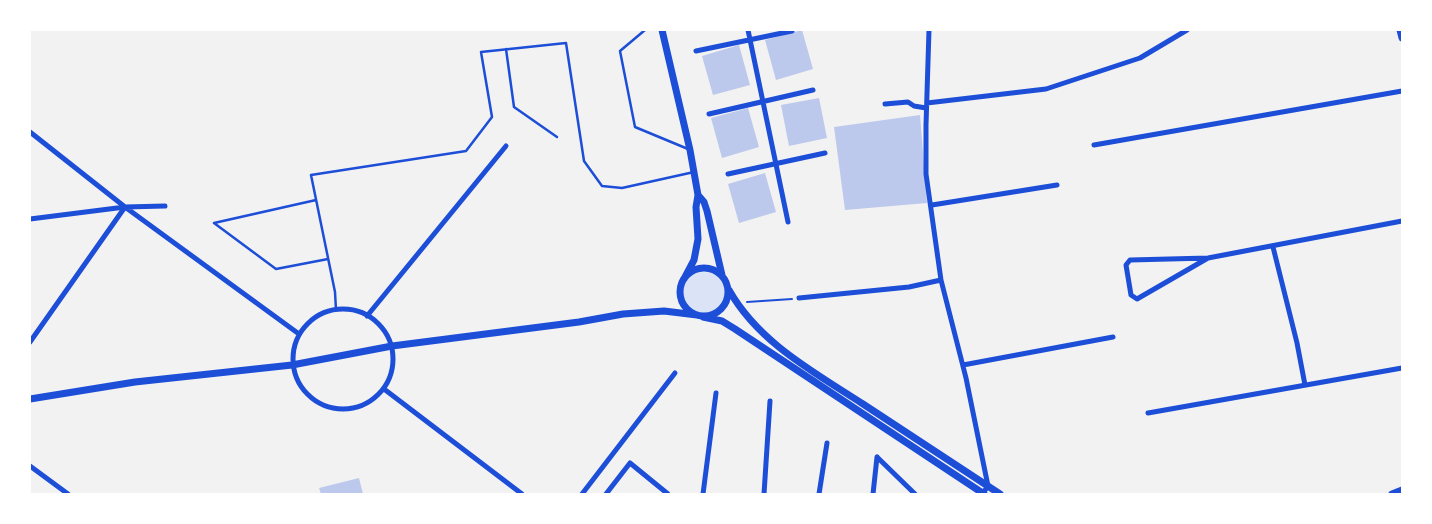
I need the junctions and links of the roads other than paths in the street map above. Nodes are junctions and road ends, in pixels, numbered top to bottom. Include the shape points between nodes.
1 (645, 30) edge
2 (662, 30) edge
3 (748, 30) edge
4 (929, 30) edge
5 (1187, 30) edge
6 (1400, 30) edge
7 (792, 31) edge
8 (1402, 38) edge
9 (750, 39) junction
10 (506, 49) junction
11 (696, 51) dead end
12 (813, 90) dead end
13 (1402, 91) edge
14 (763, 101) junction
15 (885, 104) dead end
16 (926, 105) junction
17 (709, 114) dead end
18 (30, 132) edge
19 (557, 137) dead end
20 (1094, 145) dead end
21 (506, 146) dead end
22 (690, 150) junction
23 (825, 153) dead end
24 (776, 163) junction
25 (694, 172) junction
26 (728, 174) dead end
27 (1058, 185) dead end
28 (698, 195) junction
29 (316, 200) junction
30 (932, 205) junction
31 (165, 206) dead end
32 (125, 207) junction
33 (30, 219) edge
34 (1402, 221) edge
35 (788, 222) dead end
36 (1273, 247) junction
37 (1208, 258) junction
38 (328, 259) junction
39 (722, 276) junction
40 (684, 279) junction
41 (942, 280) junction
42 (729, 290) junction
43 (799, 298) road end
44 (336, 310) junction
45 (368, 316) junction
46 (700, 316) junction
47 (299, 334) junction
48 (1113, 337) dead end
49 (30, 342) edge
50 (392, 346) junction
51 (292, 365) junction
52 (963, 365) junction
53 (1402, 368) edge
54 (675, 373) dead end
55 (1305, 385) junction
56 (384, 389) junction
57 (716, 393) dead end
58 (30, 399) edge
59 (770, 401) dead end
60 (1148, 413) dead end
61 (827, 443) dead end
62 (30, 466) edge
63 (988, 486) junction
64 (1402, 490) edge
65 (68, 494) edge
66 (522, 494) edge
67 (582, 494) edge
68 (606, 494) edge
69 (668, 494) edge
70 (703, 494) edge
71 (764, 494) edge
72 (819, 494) edge
73 (873, 494) edge
74 (915, 494) edge
75 (984, 494) edge
76 (1000, 494) edge
77 (1392, 494) edge

1 - 22 lane via 620,51 635,127
2 - 22 main road
3 - 9 street
4 - 16 street
5 - 16 street via 1140,58 1046,89
6 - 8 main road
7 - 9 street
9 - 11 street
9 - 14 street
10 - 19 lane via 514,107
10 - 25 lane via 566,43 584,162 602,186 622,188
10 - 29 lane via 481,52 492,117 466,151 311,175
12 - 14 street
13 - 20 street
14 - 17 street
14 - 24 street
15 - 16 street via 908,102 914,106
16 - 30 street via 926,174
18 - 32 street
21 - 45 street
22 - 25 main road
23 - 24 street
24 - 26 street
24 - 35 street
25 - 28 main road
27 - 30 street
28 - 39 main road via 707,211
28 - 40 main road via 698,239 694,260
29 - 38 lane
29 - 38 lane via 214,222 276,270
30 - 41 street
31 - 32 street
32 - 33 street
32 - 47 street
32 - 49 street
34 - 36 street
36 - 37 street
36 - 55 street
37 - 37 street via 1130,260 1126,264 1131,295 1137,299
38 - 44 lane
39 - 40 main road via 702,268
39 - 42 main road
40 - 46 main road via 681,300 690,312
41 - 43 street
41 - 52 street
42 - 46 main road via 726,302 717,313
42 - 63 main road via 736,303 767,338 788,355
44 - 45 street
44 - 47 street via 310,321
45 - 50 street via 385,332
46 - 50 main road via 664,311 622,314
46 - 75 main road via 722,321 735,329
47 - 51 street
48 - 52 street
50 - 51 main road
50 - 56 street via 392,364
51 - 56 street via 297,382 306,395 335,410 366,404
51 - 58 main road via 135,382
52 - 63 street
53 - 55 street
54 - 67 street
55 - 60 street
56 - 66 street
57 - 70 street
59 - 71 street
61 - 72 street
62 - 65 street
63 - 75 street
63 - 76 main road
64 - 77 main road
68 - 69 street via 630,462
73 - 74 street via 877,457

